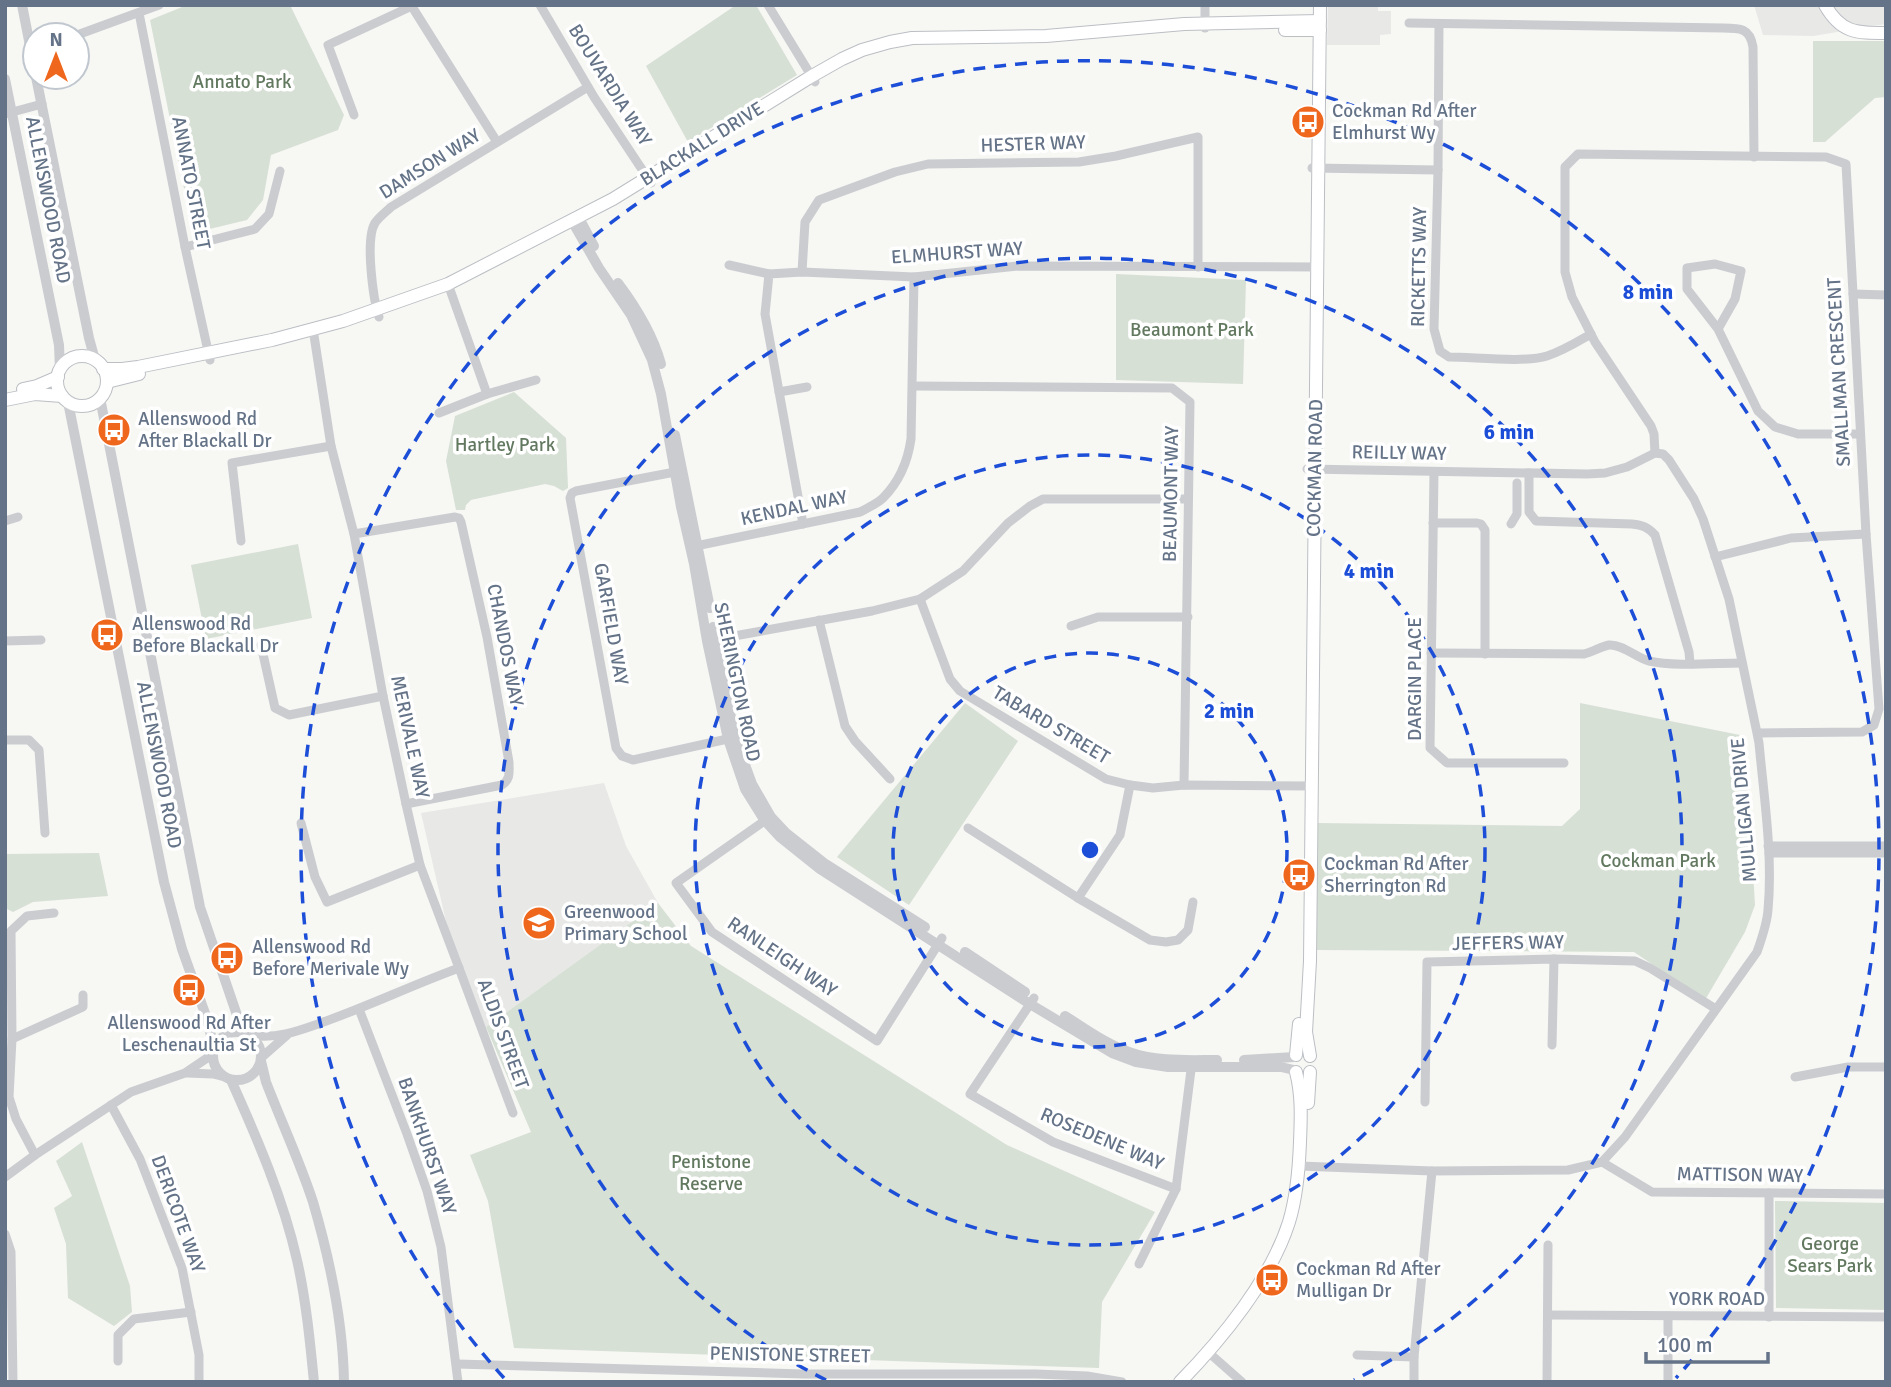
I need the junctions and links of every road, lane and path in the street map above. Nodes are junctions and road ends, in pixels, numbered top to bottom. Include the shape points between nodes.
1 (159, 5) edge
2 (540, 5) edge
3 (768, 5) edge
4 (1205, 5) edge
5 (1313, 5) edge
6 (1320, 5) edge
7 (1825, 5) edge
8 (1834, 5) edge
9 (411, 6) edge
10 (139, 13) junction
11 (1409, 23) dead end
12 (1438, 24) junction
13 (1205, 26) junction
14 (1317, 26) junction
15 (1886, 26) edge
16 (91, 30) edge
17 (1886, 33) edge
18 (5, 79) edge
19 (813, 79) junction
20 (588, 87) junction
21 (39, 91) edge
22 (42, 104) junction
23 (9, 113) edge
24 (354, 115) dead end
25 (497, 142) junction
26 (1754, 156) junction
27 (1315, 168) junction
28 (1438, 170) junction
29 (281, 172) dead end
30 (649, 181) junction
31 (577, 222) junction
32 (185, 247) junction
33 (729, 265) dead end
34 (1198, 267) junction
35 (1314, 267) junction
36 (802, 272) junction
37 (769, 274) junction
38 (914, 277) junction
39 (449, 287) junction
40 (1853, 294) junction
41 (1886, 295) edge
42 (378, 314) junction
43 (1718, 329) junction
44 (313, 333) junction
45 (1591, 334) junction
46 (209, 356) junction
47 (99, 365) junction
48 (59, 373) junction
49 (536, 380) dead end
50 (107, 382) junction
51 (913, 386) junction
52 (807, 387) dead end
53 (779, 392) junction
54 (5, 393) edge
55 (487, 394) junction
56 (100, 398) junction
57 (65, 399) junction
58 (5, 400) edge
59 (439, 413) dead end
60 (1860, 434) junction
61 (331, 446) junction
62 (1655, 453) junction
63 (1310, 469) junction
64 (679, 471) junction
65 (1434, 472) junction
66 (1530, 473) junction
67 (1517, 482) dead end
68 (1187, 499) junction
69 (18, 517) dead end
70 (5, 520) edge
71 (1433, 523) junction
72 (803, 524) junction
73 (1511, 524) dead end
74 (354, 534) junction
75 (1866, 534) junction
76 (241, 541) dead end
77 (694, 546) junction
78 (1715, 557) junction
79 (919, 599) junction
80 (1188, 617) junction
81 (819, 620) junction
82 (1071, 626) dead end
83 (41, 640) dead end
84 (711, 640) junction
85 (5, 641) edge
86 (261, 645) dead end
87 (1431, 653) junction
88 (1485, 653) junction
89 (1690, 663) junction
90 (1742, 663) junction
91 (383, 696) junction
92 (1757, 733) junction
93 (732, 738) junction
94 (5, 740) edge
95 (1564, 763) dead end
96 (890, 779) dead end
97 (1130, 785) junction
98 (1184, 785) junction
99 (1307, 786) junction
100 (406, 804) junction
101 (768, 819) junction
102 (301, 823) dead end
103 (968, 828) dead end
104 (45, 833) dead end
105 (1886, 846) edge
106 (1768, 849) junction
107 (1886, 853) edge
108 (420, 866) junction
109 (1078, 898) junction
110 (1193, 902) dead end
111 (54, 912) dead end
112 (940, 941) junction
113 (1554, 960) junction
114 (459, 968) junction
115 (83, 995) dead end
116 (1032, 1001) junction
117 (359, 1009) junction
118 (1716, 1009) junction
119 (249, 1034) junction
120 (288, 1034) junction
121 (12, 1039) junction
122 (1552, 1045) dead end
123 (214, 1051) junction
124 (1310, 1056) junction
125 (262, 1059) junction
126 (1295, 1063) junction
127 (1192, 1064) junction
128 (1886, 1067) edge
129 (1310, 1072) junction
130 (185, 1073) junction
131 (1795, 1077) dead end
132 (228, 1078) junction
133 (1425, 1102) dead end
134 (111, 1105) junction
135 (513, 1113) dead end
136 (35, 1155) junction
137 (1602, 1162) junction
138 (1303, 1166) junction
139 (1432, 1171) junction
140 (5, 1177) edge
141 (1176, 1189) junction
142 (1769, 1193) junction
143 (1886, 1195) edge
144 (5, 1234) edge
145 (1548, 1245) dead end
146 (1139, 1264) dead end
147 (191, 1312) junction
148 (1548, 1315) junction
149 (1668, 1316) junction
150 (1769, 1317) junction
151 (1886, 1318) edge
152 (1210, 1354) junction
153 (1357, 1356) dead end
154 (1414, 1357) junction
155 (118, 1361) dead end
156 (457, 1364) junction
157 (690, 1377) edge
158 (803, 1378) edge
159 (1036, 1378) edge
160 (13, 1382) edge
161 (199, 1382) edge
162 (314, 1382) edge
163 (344, 1382) edge
164 (458, 1382) edge
165 (1122, 1382) edge
166 (1180, 1382) edge
167 (1190, 1382) edge
168 (1242, 1382) edge
169 (1414, 1382) edge
170 (1547, 1382) edge
171 (1668, 1382) edge

1 - 10 street
2 - 20 street, BOUVARDIA WAY
3 - 19 street
4 - 13 street
5 - 14 main road, COCKMAN ROAD
6 - 14 main road, COCKMAN ROAD
7 - 17 main road via 1833,18 1850,30
8 - 15 main road via 1852,23
9 - 24 street via 328,45
9 - 25 street
10 - 16 street
10 - 32 street, ANNATO STREET
11 - 12 street
12 - 26 street via 1742,29 1753,47
12 - 28 street, RICKETTS WAY
13 - 14 main road, BLACKALL DRIVE
13 - 19 main road, BLACKALL DRIVE via 912,38 862,50
14 - 27 main road, COCKMAN ROAD
18 - 23 street, ALLENSWOOD ROAD
19 - 30 main road, BLACKALL DRIVE
20 - 25 street, DAMSON WAY
20 - 30 street, BOUVARDIA WAY
21 - 22 street, ALLENSWOOD ROAD
22 - 23 street
22 - 47 street, ALLENSWOOD ROAD via 89,338
23 - 48 street, ALLENSWOOD ROAD via 59,345
25 - 42 street, DAMSON WAY via 391,206 374,225 371,264
26 - 40 street, SMALLMAN CRESCENT via 1826,157 1846,164
26 - 45 street, SMALLMAN CRESCENT via 1578,155 1565,167 1565,272
27 - 28 street
27 - 35 main road, COCKMAN ROAD
28 - 45 street, RICKETTS WAY via 1434,329 1440,351 1449,357 1544,357
29 - 32 street via 269,214 255,229
30 - 31 main road, BLACKALL DRIVE
31 - 39 main road, BLACKALL DRIVE
31 - 64 street, SHERINGTON ROAD via 636,309 655,347
32 - 46 street, ANNATO STREET
33 - 37 street
34 - 35 street, ELMHURST WAY
34 - 36 street, HESTER WAY via 1198,137 1079,162 928,164 895,172 819,200 805,222
34 - 38 street, ELMHURST WAY via 1018,266
35 - 63 main road, COCKMAN ROAD
36 - 37 street, ELMHURST WAY
36 - 38 street, ELMHURST WAY
37 - 53 street via 765,314
38 - 51 street, KENDAL WAY
39 - 42 main road, BLACKALL DRIVE
39 - 55 street
40 - 41 street
40 - 60 street, SMALLMAN CRESCENT
42 - 44 main road, BLACKALL DRIVE
43 - 43 street via 1688,289 1687,268 1715,264 1741,271 1735,299
43 - 60 street via 1758,411 1775,427 1798,434
44 - 46 main road, BLACKALL DRIVE
44 - 61 street, MERIVALE WAY
45 - 62 street via 1651,426
46 - 47 main road, BLACKALL DRIVE via 122,369
46 - 50 main road, BLACKALL DRIVE
47 - 48 main road via 77,357
47 - 50 main road
48 - 54 main road via 37,386
48 - 57 main road via 58,389
49 - 55 street
50 - 56 main road
51 - 68 street, BEAUMONT WAY via 1171,388 1190,402
51 - 72 street, KENDAL WAY via 909,452 898,480 882,499 860,512
52 - 53 street
53 - 72 street
55 - 59 street
56 - 57 main road via 87,405
56 - 119 street, ALLENSWOOD ROAD via 200,907 238,1018
57 - 58 main road via 35,394
57 - 123 street, ALLENSWOOD ROAD via 164,882
60 - 75 street, SMALLMAN CRESCENT
61 - 74 street, MERIVALE WAY
61 - 76 street via 232,463
62 - 66 street, REILLY WAY via 1605,473
62 - 78 street, MULLIGAN DRIVE via 1670,460 1694,499
63 - 65 street, REILLY WAY
63 - 99 main road, COCKMAN ROAD via 1314,646
64 - 77 street, SHERINGTON ROAD via 681,507
64 - 93 street, GARFIELD WAY via 576,491 570,498 616,748 634,760
65 - 66 street, REILLY WAY
65 - 71 street, DARGIN PLACE
66 - 89 street via 1529,512 1536,521 1632,524 1651,530
67 - 73 street via 1517,514
68 - 79 street via 1043,499 1008,523 963,571
68 - 80 street, BEAUMONT WAY
69 - 70 street
71 - 87 street, DARGIN PLACE
71 - 88 street via 1477,523 1485,530
72 - 77 street, KENDAL WAY
74 - 91 street, MERIVALE WAY
74 - 100 street, CHANDOS WAY via 459,518 487,637 509,762 508,781
75 - 78 street via 1791,538
75 - 92 street, SMALLMAN CRESCENT via 1879,709 1874,725 1862,732
77 - 84 street, SHERINGTON ROAD
78 - 90 street, MULLIGAN DRIVE
79 - 81 street
79 - 97 street, TABARD STREET via 950,679 960,691 1106,779
80 - 82 street via 1098,617
80 - 98 street, BEAUMONT WAY
81 - 84 street
81 - 96 street via 845,726
83 - 85 street
84 - 93 street, SHERINGTON ROAD
86 - 91 street via 275,708 289,715
87 - 88 street
87 - 95 street, DARGIN PLACE via 1430,748 1447,763
88 - 89 street via 1584,654 1609,645 1646,660
89 - 90 street
90 - 92 street, MULLIGAN DRIVE
91 - 100 street, MERIVALE WAY
92 - 106 street, MULLIGAN DRIVE
93 - 101 street, SHERINGTON ROAD via 745,789
94 - 104 street via 29,740 39,750
97 - 98 street, TABARD STREET via 1153,789
97 - 109 street via 1120,835
98 - 99 street, TABARD STREET
99 - 124 main road, COCKMAN ROAD via 1310,961 1306,1032
99 - 126 main road, COCKMAN ROAD
100 - 108 street, MERIVALE WAY
101 - 112 street, SHERINGTON ROAD via 797,852 820,869
101 - 112 street, RANLEIGH WAY via 676,883 712,932 877,1041
102 - 108 street via 315,877 327,902
103 - 109 street
105 - 106 street
106 - 107 street
106 - 118 street, MULLIGAN DRIVE via 1764,931 1757,951
108 - 114 street, MERIVALE WAY
109 - 110 street via 1150,940 1166,942 1178,940 1188,930
111 - 121 street via 27,916 11,931
112 - 116 street, SHERINGTON ROAD
113 - 118 street, JEFFERS WAY via 1635,961
113 - 122 street
113 - 133 street, JEFFERS WAY via 1427,962
114 - 117 street
114 - 135 street, ALDIS STREET
115 - 121 street via 83,1007
116 - 127 street, SHERINGTON ROAD via 1122,1057 1152,1065
116 - 141 street, ROSEDENE WAY via 970,1094 1053,1142
117 - 120 street
117 - 156 street, BANKHURST WAY via 427,1191 441,1247
118 - 137 street, MULLIGAN DRIVE via 1625,1137
119 - 120 street
119 - 123 street via 228,1033
119 - 125 street via 259,1044
120 - 125 street
121 - 136 street via 9,1097
123 - 130 street
123 - 132 street via 216,1068
124 - 126 main road via 1304,1053
124 - 129 main road
125 - 132 street via 251,1076
125 - 163 street via 266,1082 312,1200 329,1266
126 - 127 street, SHERINGTON ROAD via 1261,1059
126 - 129 main road via 1303,1074
126 - 138 main road, COCKMAN ROAD
127 - 141 street
128 - 131 street via 1848,1067
129 - 138 main road, COCKMAN ROAD
130 - 132 street
130 - 134 street via 131,1092
132 - 162 street via 271,1174 289,1228 307,1315
134 - 136 street
134 - 147 street, DERICOTE WAY via 141,1159 182,1268
136 - 140 street
137 - 139 street via 1567,1170
137 - 142 street, MATTISON WAY via 1652,1192
138 - 139 street
138 - 152 main road, COCKMAN ROAD via 1297,1222 1289,1241 1238,1327
139 - 154 street
141 - 146 street
142 - 143 street, MATTISON WAY
142 - 150 street
144 - 160 street via 11,1252
145 - 148 street
147 - 155 street via 134,1319 118,1335
147 - 161 street, DERICOTE WAY
148 - 149 street, YORK ROAD
148 - 170 street
149 - 150 street, YORK ROAD
149 - 171 street
150 - 151 street, YORK ROAD
152 - 166 main road, COCKMAN ROAD
152 - 167 main road, COCKMAN ROAD
152 - 168 street
153 - 154 street
154 - 169 street
156 - 157 street, PENISTONE STREET
156 - 164 street, BANKHURST WAY
157 - 158 street, PENISTONE STREET
158 - 159 street, PENISTONE STREET
159 - 165 street, PENISTONE STREET via 1087,1376

